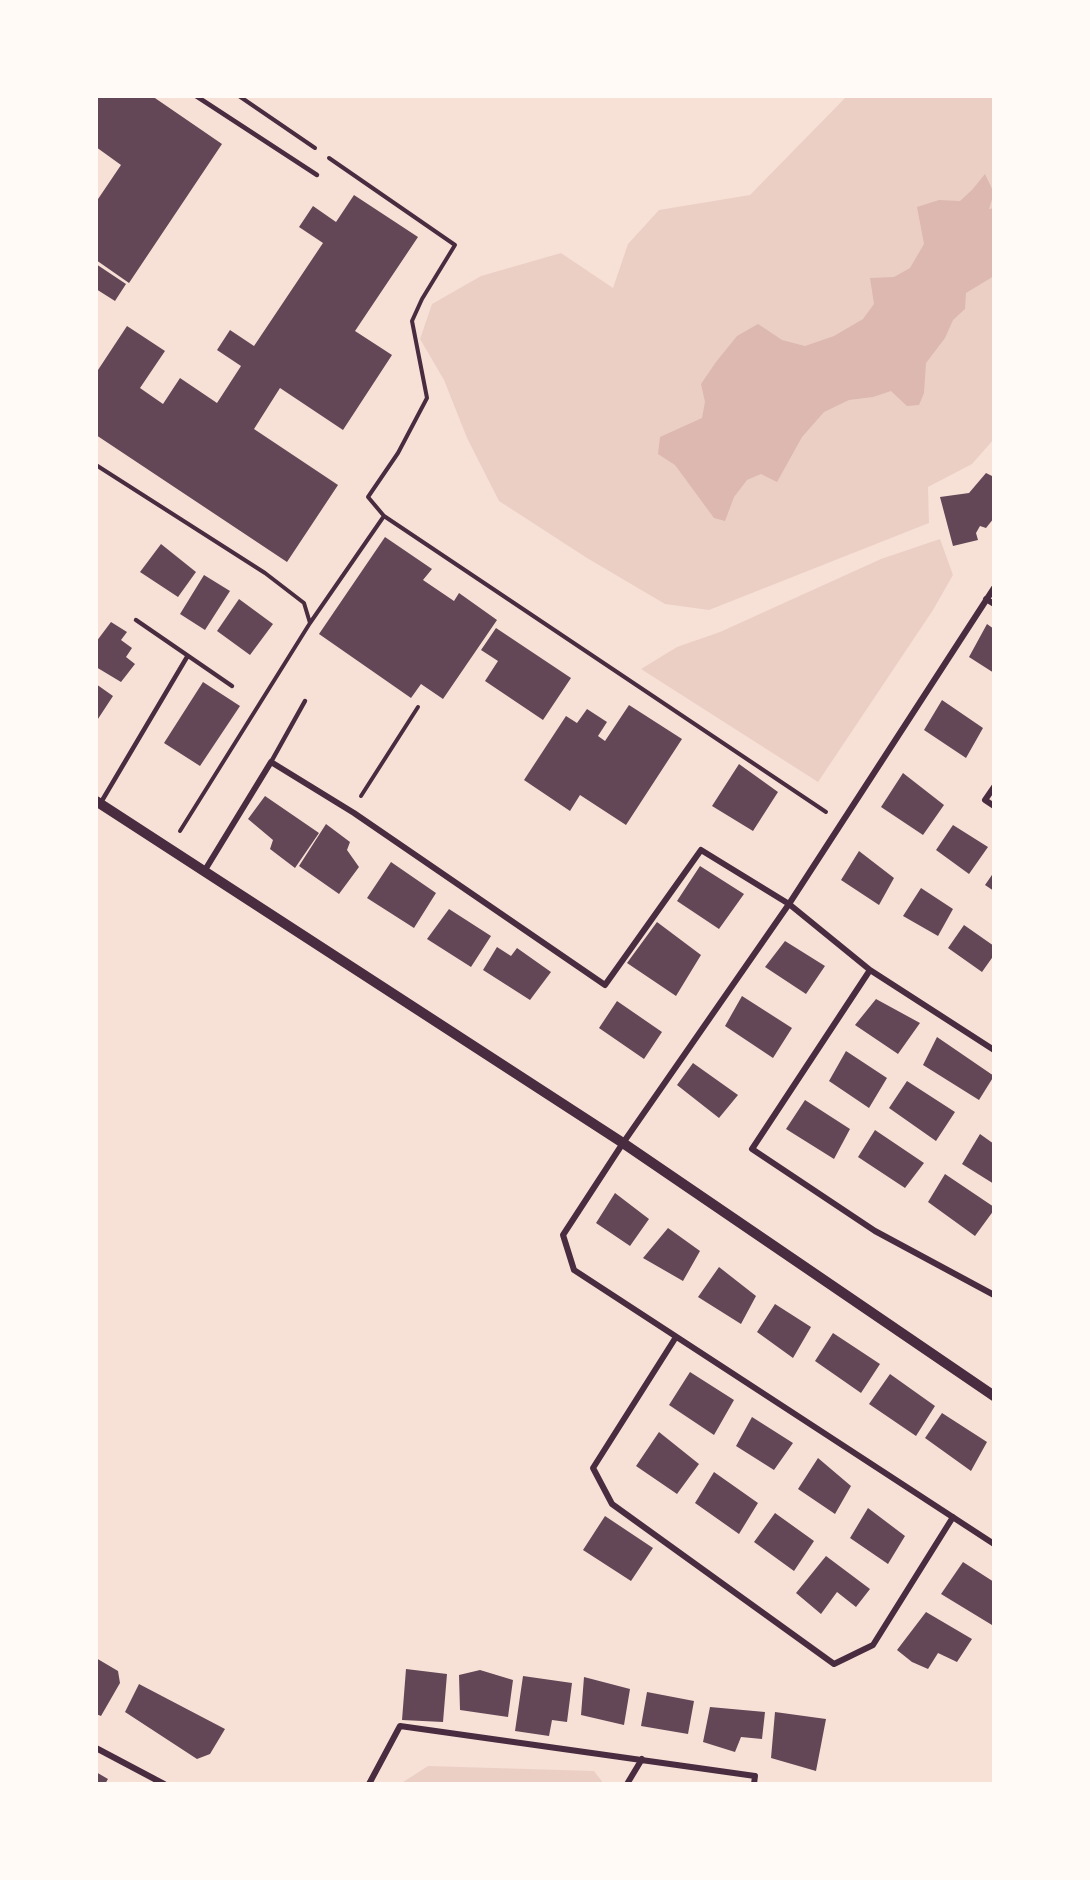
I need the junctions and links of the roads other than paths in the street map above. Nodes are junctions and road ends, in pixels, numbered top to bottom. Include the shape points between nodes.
1 (196, 96) edge
2 (317, 175) dead end
3 (994, 588) edge
4 (986, 598) junction
5 (994, 604) edge
6 (136, 620) dead end
7 (187, 657) junction
8 (232, 686) dead end
9 (305, 701) dead end
10 (271, 762) junction
11 (994, 787) edge
12 (98, 802) edge
13 (994, 806) edge
14 (205, 870) junction
15 (789, 904) junction
16 (870, 970) junction
17 (994, 1050) edge
18 (623, 1143) junction
19 (994, 1295) edge
20 (676, 1337) junction
21 (994, 1396) edge
22 (953, 1517) junction
23 (994, 1544) edge
24 (96, 1748) edge
25 (642, 1759) junction
26 (164, 1784) edge
27 (369, 1784) edge
28 (627, 1784) edge
29 (754, 1784) edge

1 - 2 lane
3 - 4 street
4 - 5 street
4 - 15 street
6 - 7 lane
7 - 8 lane
7 - 12 lane
9 - 10 lane
10 - 14 street
10 - 15 street via 354,813 605,985 701,850
11 - 13 street via 985,800
12 - 14 street
14 - 18 street
15 - 16 street
15 - 18 street
16 - 17 street
16 - 19 street via 752,1149 875,1230
18 - 20 street via 564,1235 574,1270
18 - 21 street
20 - 22 street
20 - 22 street via 593,1468 612,1504 834,1664 873,1645
22 - 23 street
24 - 26 street
25 - 27 street via 400,1726
25 - 28 street
25 - 29 street via 755,1776

